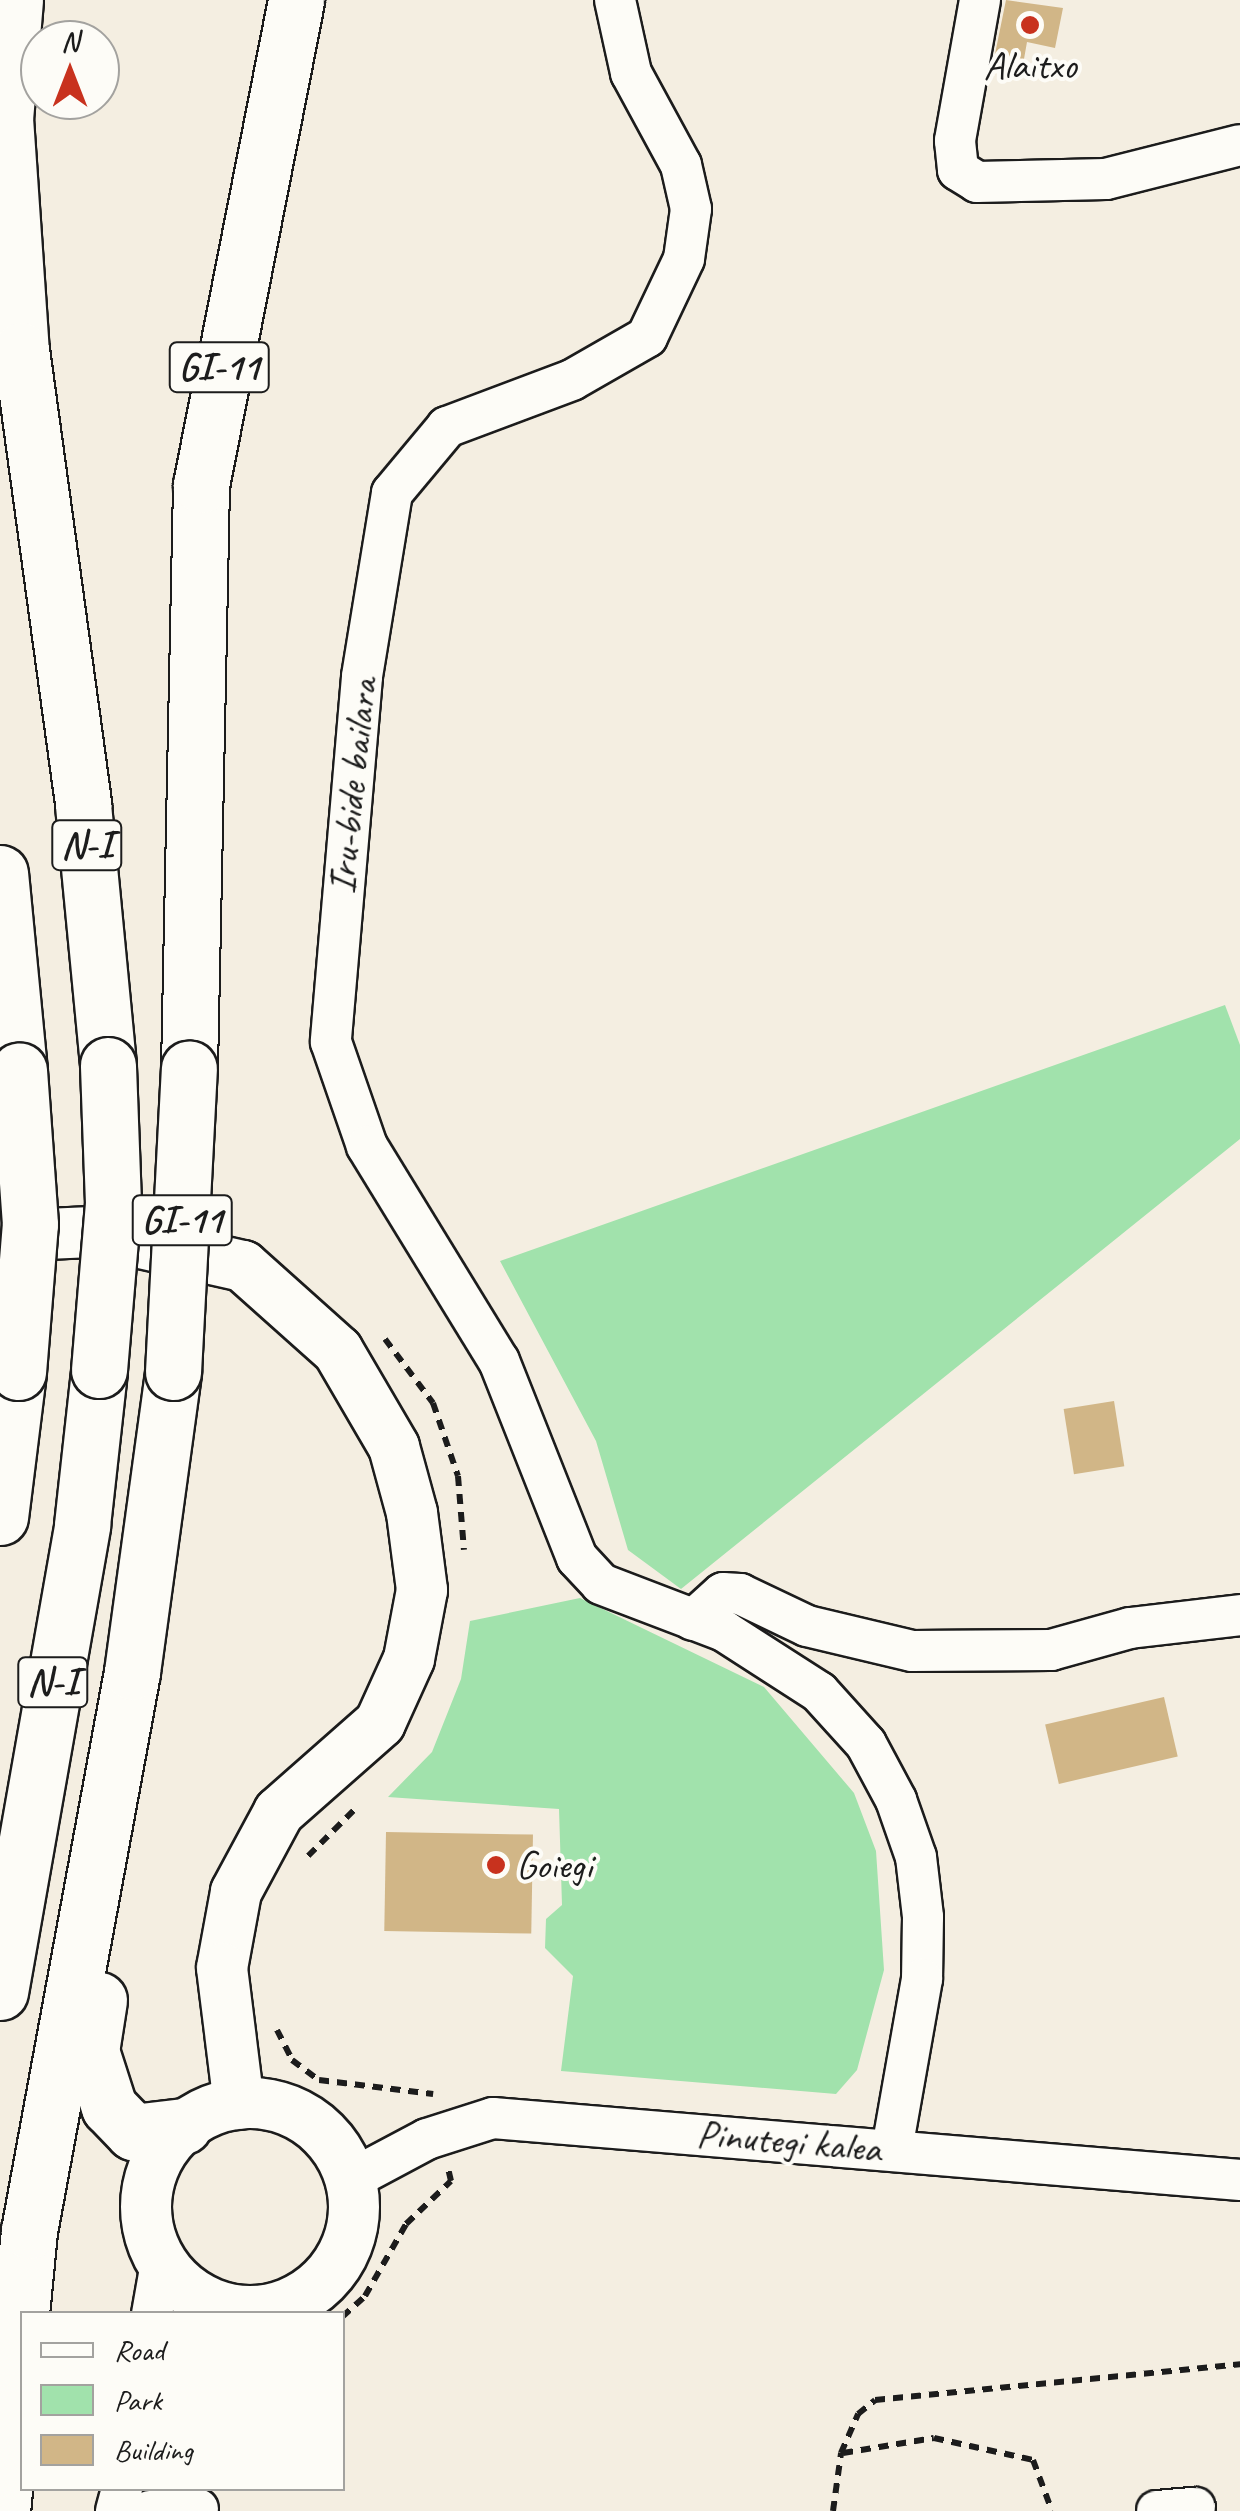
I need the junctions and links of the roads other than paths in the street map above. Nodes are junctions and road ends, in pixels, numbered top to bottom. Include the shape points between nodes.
1 (15, 0) edge
2 (296, 0) edge
3 (614, 0) edge
4 (980, 0) edge
5 (1240, 145) edge
6 (0, 874) edge
7 (0, 1236) edge
8 (0, 1517) edge
9 (1240, 1616) edge
10 (693, 1620) junction
11 (132, 1672) junction
12 (0, 1992) edge
13 (239, 2104) junction
14 (184, 2126) junction
15 (892, 2150) junction
16 (350, 2180) junction
17 (1240, 2180) edge
18 (161, 2263) junction
19 (213, 2310) edge
20 (21, 2311) edge
21 (153, 2311) edge
22 (20, 2324) edge
23 (196, 2503) edge
24 (2, 2511) edge
25 (150, 2511) edge

1 - 12 highway, N-I, bridge via 6,137 21,350 83,805 108,1065 113,1203 82,1526
2 - 11 highway, GI-11, bridge via 201,485 188,1068 173,1372
3 - 10 street, Iru-bide bailara via 631,73 681,165 690,208 684,259 647,338 572,380 447,427 392,493 362,677 331,1042 367,1146 499,1361 577,1558 601,1584
4 - 5 street via 954,140 958,170 977,182 1106,179
6 - 8 highway, N-I, bridge via 30,1224
7 - 13 main road via 92,1232 243,1266 338,1351 394,1447 422,1590 402,1675 380,1723 278,1812 236,1892 222,1968
9 - 10 street via 1130,1628 1050,1650 912,1651 806,1626 740,1594 723,1593
10 - 15 street, Iru-bide bailara via 724,1631 819,1692 866,1744 896,1800 916,1857 924,1916 922,1980
11 - 14 highway via 139,1743 91,2050 109,2107 133,2132
11 - 20 highway, GI-11 via 29,2231
13 - 14 main road
13 - 16 main road via 296,2114 339,2153
14 - 18 main road via 150,2176 148,2235
15 - 16 street, Pinutegi kalea via 493,2118 427,2140
15 - 17 street, Pinutegi kalea
16 - 19 main road via 348,2243 309,2293 280,2307
18 - 19 main road
18 - 21 street
22 - 24 highway, GI-11
23 - 25 street

